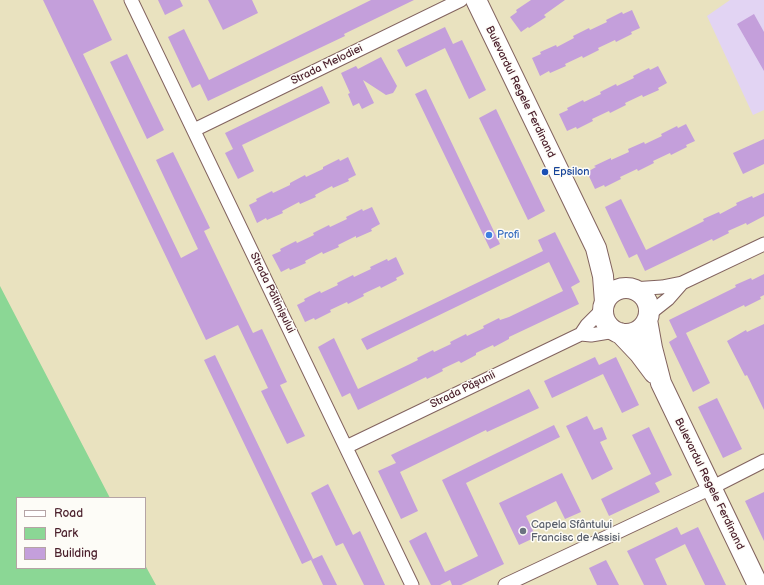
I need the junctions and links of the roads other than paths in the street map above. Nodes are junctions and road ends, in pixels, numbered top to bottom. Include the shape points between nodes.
1 (131, 0) edge
2 (461, 0) edge
3 (476, 0) edge
4 (194, 130) junction
5 (764, 244) edge
6 (596, 248) junction
7 (682, 283) junction
8 (629, 289) junction
9 (604, 305) junction
10 (648, 317) junction
11 (617, 332) junction
12 (580, 334) junction
13 (661, 383) junction
14 (346, 447) junction
15 (764, 461) edge
16 (711, 488) junction
17 (412, 585) edge
18 (505, 585) edge
19 (758, 585) edge

1 - 4 street, Strada Păltinișului
2 - 4 street, Strada Melodiei
3 - 6 main road, Bulevardul Regele Ferdinand
4 - 14 street, Strada Păltinișului
5 - 7 street
6 - 8 main road, Bulevardul Regele Ferdinand
6 - 9 main road, Bulevardul Regele Ferdinand via 603,276
7 - 8 street
7 - 10 street
8 - 9 main road via 613,292
8 - 10 main road via 638,292 647,301
9 - 11 main road via 606,321
9 - 12 street, Strada Pășunii
10 - 11 main road via 639,330 627,334
10 - 13 main road, Bulevardul Regele Ferdinand via 652,348
11 - 12 street, Strada Pășunii
11 - 13 main road, Bulevardul Regele Ferdinand via 639,353
12 - 14 street, Strada Pășunii
13 - 16 main road, Bulevardul Regele Ferdinand
14 - 17 street, Strada Păltinișului
15 - 16 street
16 - 18 street
16 - 19 main road, Bulevardul Regele Ferdinand

